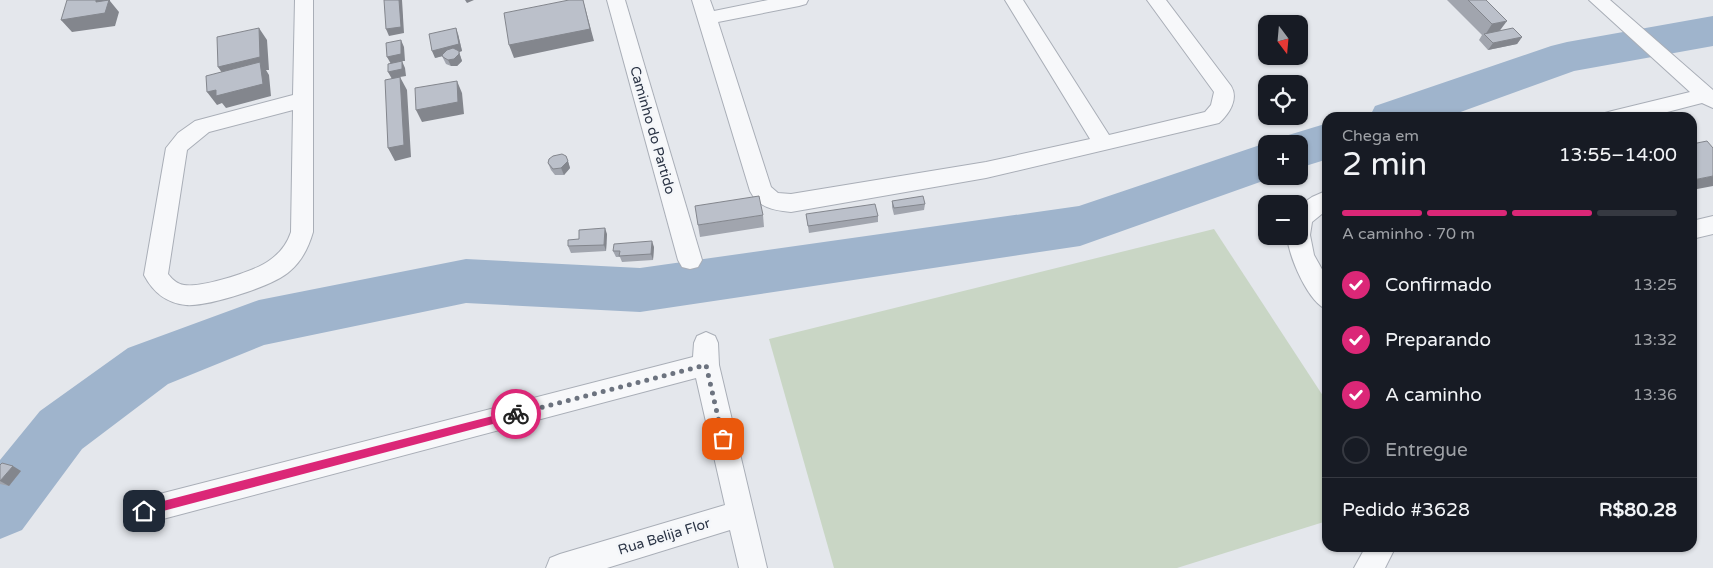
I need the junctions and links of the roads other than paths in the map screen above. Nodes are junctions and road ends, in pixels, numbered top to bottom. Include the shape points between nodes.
1 (304, 0) edge
2 (616, 0) edge
3 (799, 0) edge
4 (1014, 0) edge
5 (1156, 0) edge
6 (1598, 0) edge
7 (705, 9) edge
8 (1710, 98) edge
9 (303, 100) junction
10 (1641, 112) edge
11 (1104, 144) junction
12 (1322, 202) edge
13 (1713, 225) edge
14 (1697, 229) edge
15 (690, 260) dead end
16 (1322, 291) edge
17 (144, 511) dead end
18 (740, 514) junction
19 (1378, 552) edge
20 (560, 568) edge
21 (753, 568) edge
22 (1368, 568) edge

1 - 9 street
2 - 15 street, Caminho do Partido
3 - 7 street
4 - 11 street
5 - 11 street via 1224,91 1222,109 1212,118
6 - 8 street
7 - 11 street via 761,190 772,201 791,202 986,170
8 - 10 street
9 - 9 street via 302,232 290,256 256,279 190,295 174,292 161,284 156,275 177,148 183,140 202,126
12 - 16 street via 1310,209 1300,223 1299,242 1308,269
13 - 14 street
17 - 18 street via 706,354
18 - 20 street, Rua Belija Flor
18 - 21 street
19 - 22 street

